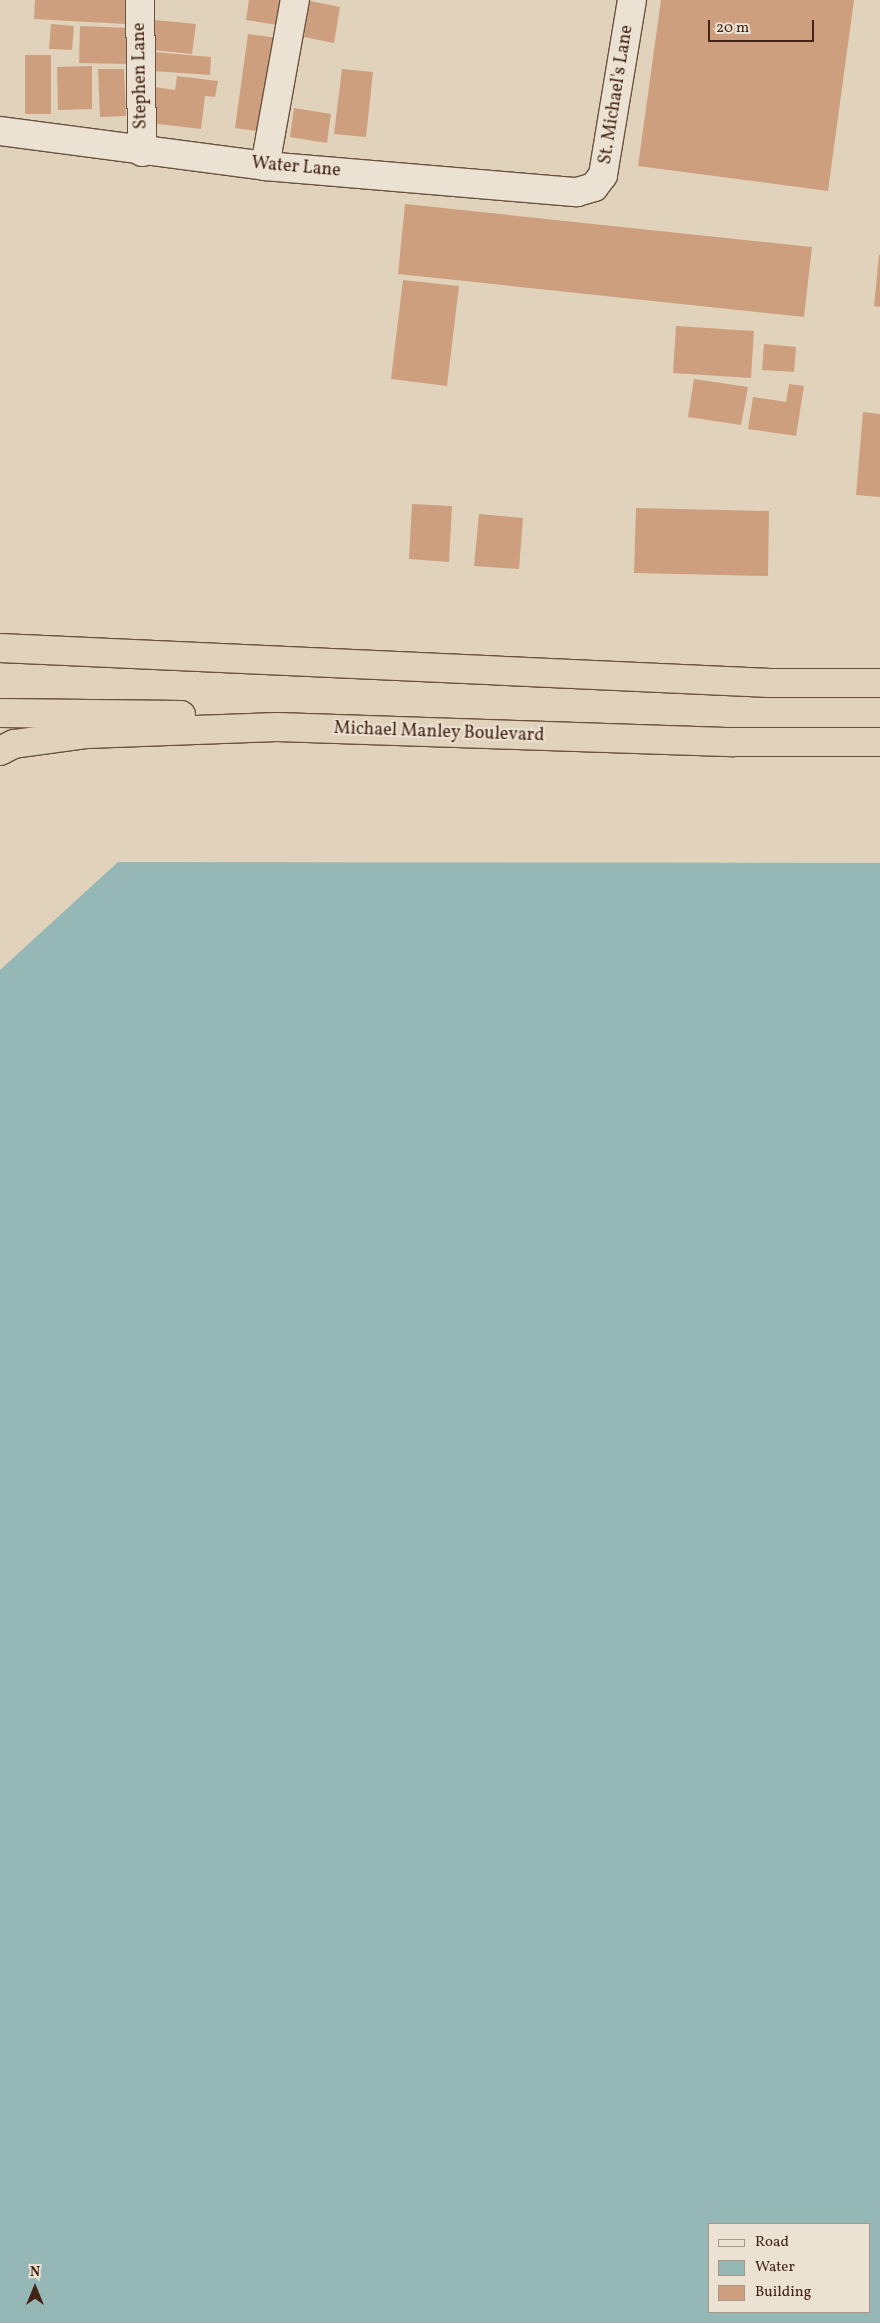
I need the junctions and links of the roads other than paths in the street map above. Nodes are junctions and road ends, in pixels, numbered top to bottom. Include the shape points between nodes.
1 (140, 0) edge
2 (295, 0) edge
3 (632, 0) edge
4 (0, 131) edge
5 (142, 152) junction
6 (265, 166) junction
7 (594, 187) joint
8 (0, 648) edge
9 (880, 683) edge
10 (0, 713) edge
11 (276, 727) junction
12 (880, 742) edge
13 (0, 751) edge

1 - 5 street, Stephen Lane
2 - 6 street
3 - 7 street, St. Michael's Lane via 604,175
4 - 5 street, Water Lane
5 - 6 street, Water Lane
6 - 7 street, Water Lane via 577,192
8 - 9 highway via 770,683
10 - 11 highway via 152,713 227,717
11 - 12 highway, Michael Manley Boulevard via 734,742
11 - 13 highway, Michael Manley Boulevard via 86,734 14,744

